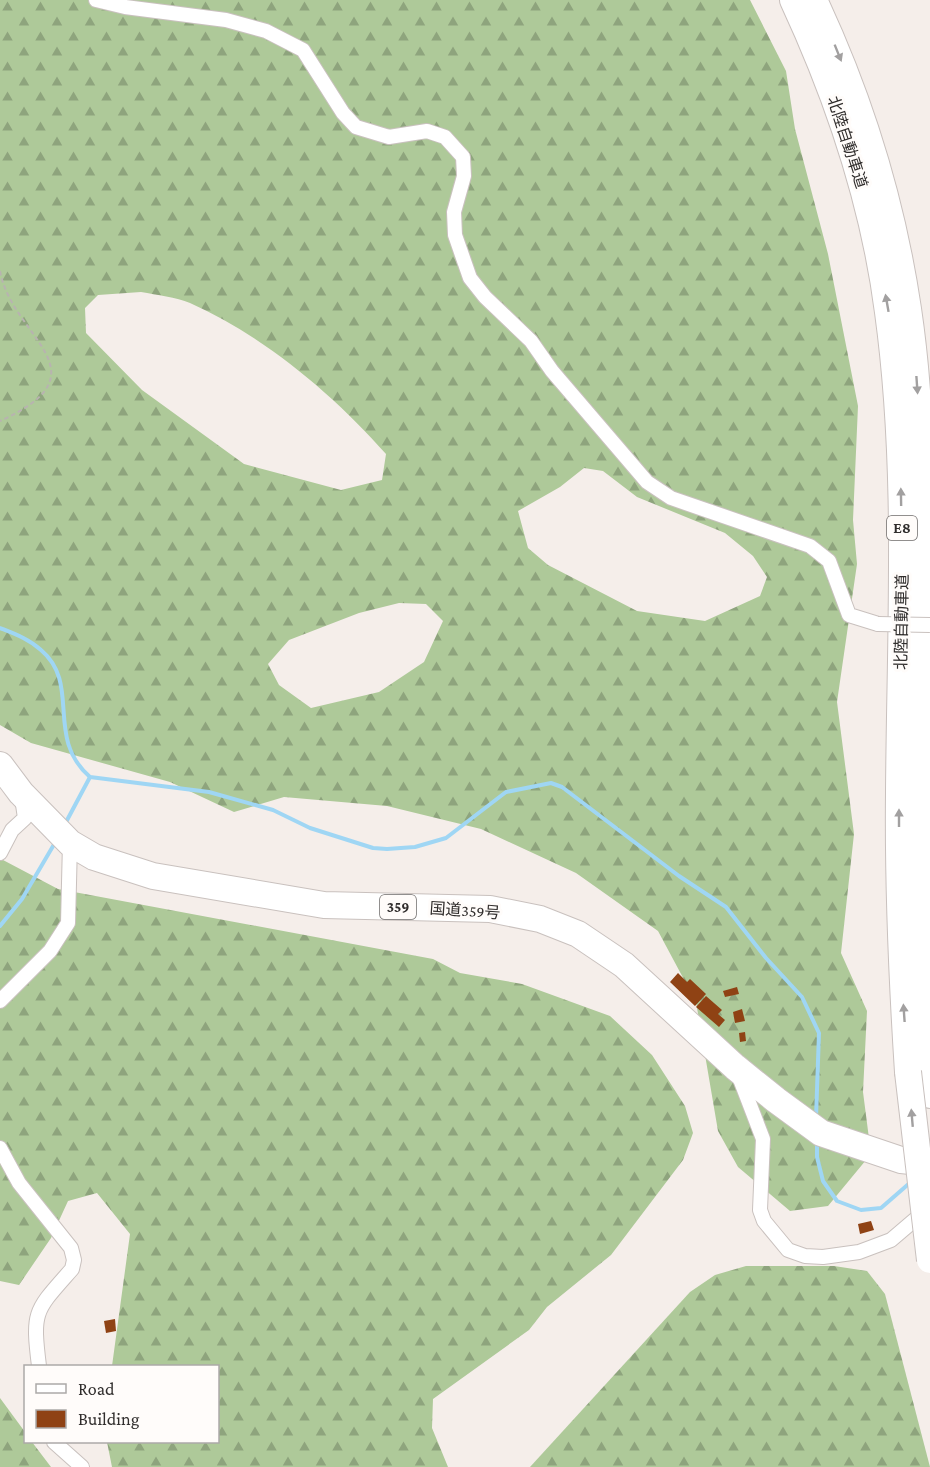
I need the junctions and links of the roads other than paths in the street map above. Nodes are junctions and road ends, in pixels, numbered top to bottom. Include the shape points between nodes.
1 (96, 0) edge
2 (793, 0) edge
3 (814, 0) edge
4 (930, 625) edge
5 (0, 765) edge
6 (21, 793) junction
7 (70, 843) junction
8 (0, 853) edge
9 (0, 1002) edge
10 (735, 1067) junction
11 (922, 1079) edge
12 (0, 1148) edge
13 (930, 1163) edge
14 (930, 1206) edge
15 (930, 1260) edge
16 (39, 1365) edge
17 (55, 1443) edge
18 (82, 1467) edge

1 - 4 street, bridge via 226,20 266,31 303,50 356,127 389,137 427,131 445,136 463,157 464,176 454,212 455,235 470,278 531,341 647,482 671,498 810,546 830,561 849,615 878,624
11 -> 2 highway, 北陸自動車道 / E8 via 899,897 902,524 888,310 858,168 818,56
3 -> 11 highway, 北陸自動車道 / E8 via 877,162 895,236 916,375 922,509
5 - 6 highway, 国道359号 / 359
6 - 7 highway, 国道359号 / 359
6 - 8 street via 25,818 12,830
7 - 9 street via 68,922 50,951
7 - 10 highway, 国道359号 / 359 via 94,857 153,876 324,905 490,909 540,919 578,934 624,965
10 - 13 highway, 国道359号 / 359 via 821,1133 901,1160
10 - 14 street via 763,1139 760,1210 764,1221 788,1250 824,1257 859,1252 891,1240
15 -> 11 highway, 北陸自動車道 / E8, bridge
12 - 16 street via 19,1183 71,1248 74,1260 72,1269 37,1311 34,1328
17 - 18 street

